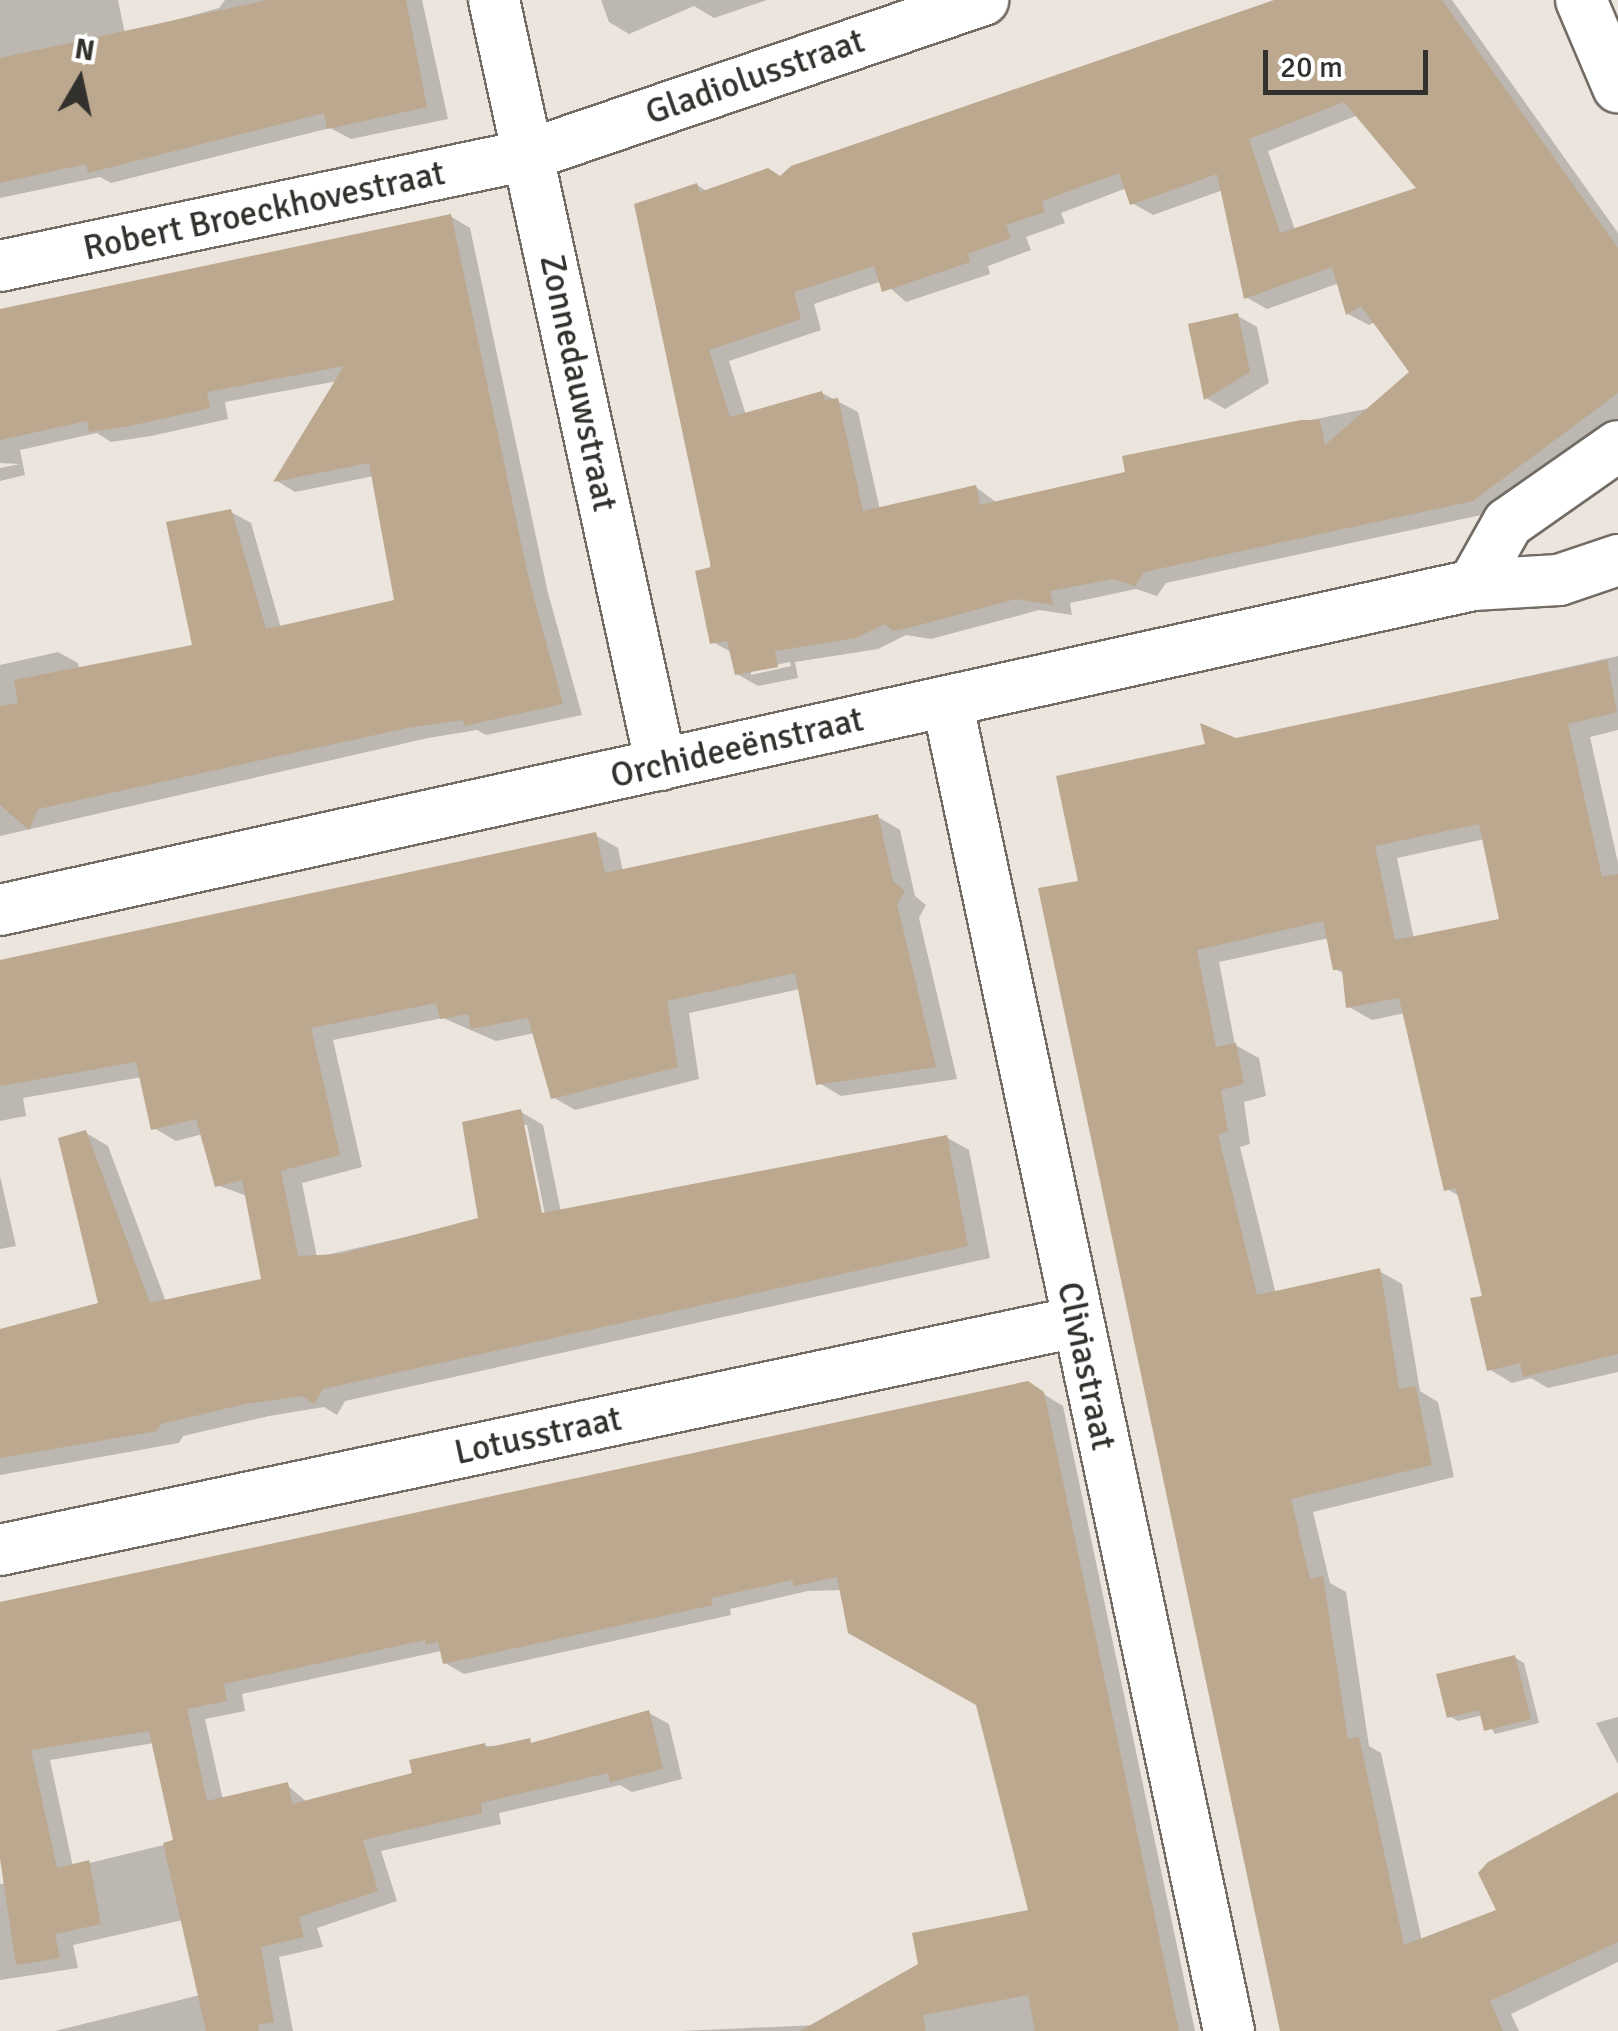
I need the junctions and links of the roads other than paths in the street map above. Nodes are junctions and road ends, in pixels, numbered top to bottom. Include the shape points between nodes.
1 (494, 0) edge
2 (983, 0) edge
3 (1581, 0) edge
4 (1599, 0) edge
5 (1618, 7) edge
6 (1618, 87) edge
7 (528, 155) junction
8 (0, 266) edge
9 (1618, 446) edge
10 (1618, 560) edge
11 (1474, 585) junction
12 (947, 701) junction
13 (661, 765) junction
14 (0, 910) edge
15 (1076, 1322) junction
16 (0, 1550) edge
17 (1230, 2031) edge

1 - 7 street, Zonnedauwstraat
2 - 7 street, Gladiolusstraat
3 - 6 street
4 - 5 street
7 - 8 street, Robert Broeckhovestraat
7 - 13 street, Zonnedauwstraat
9 - 11 street via 1508,523
10 - 11 street, Orchideeënstraat via 1558,580
11 - 12 street, Orchideeënstraat
12 - 13 street, Orchideeënstraat
12 - 15 street, Cliviastraat
13 - 14 street, Orchideeënstraat
15 - 16 street, Lotusstraat
15 - 17 street, Cliviastraat

